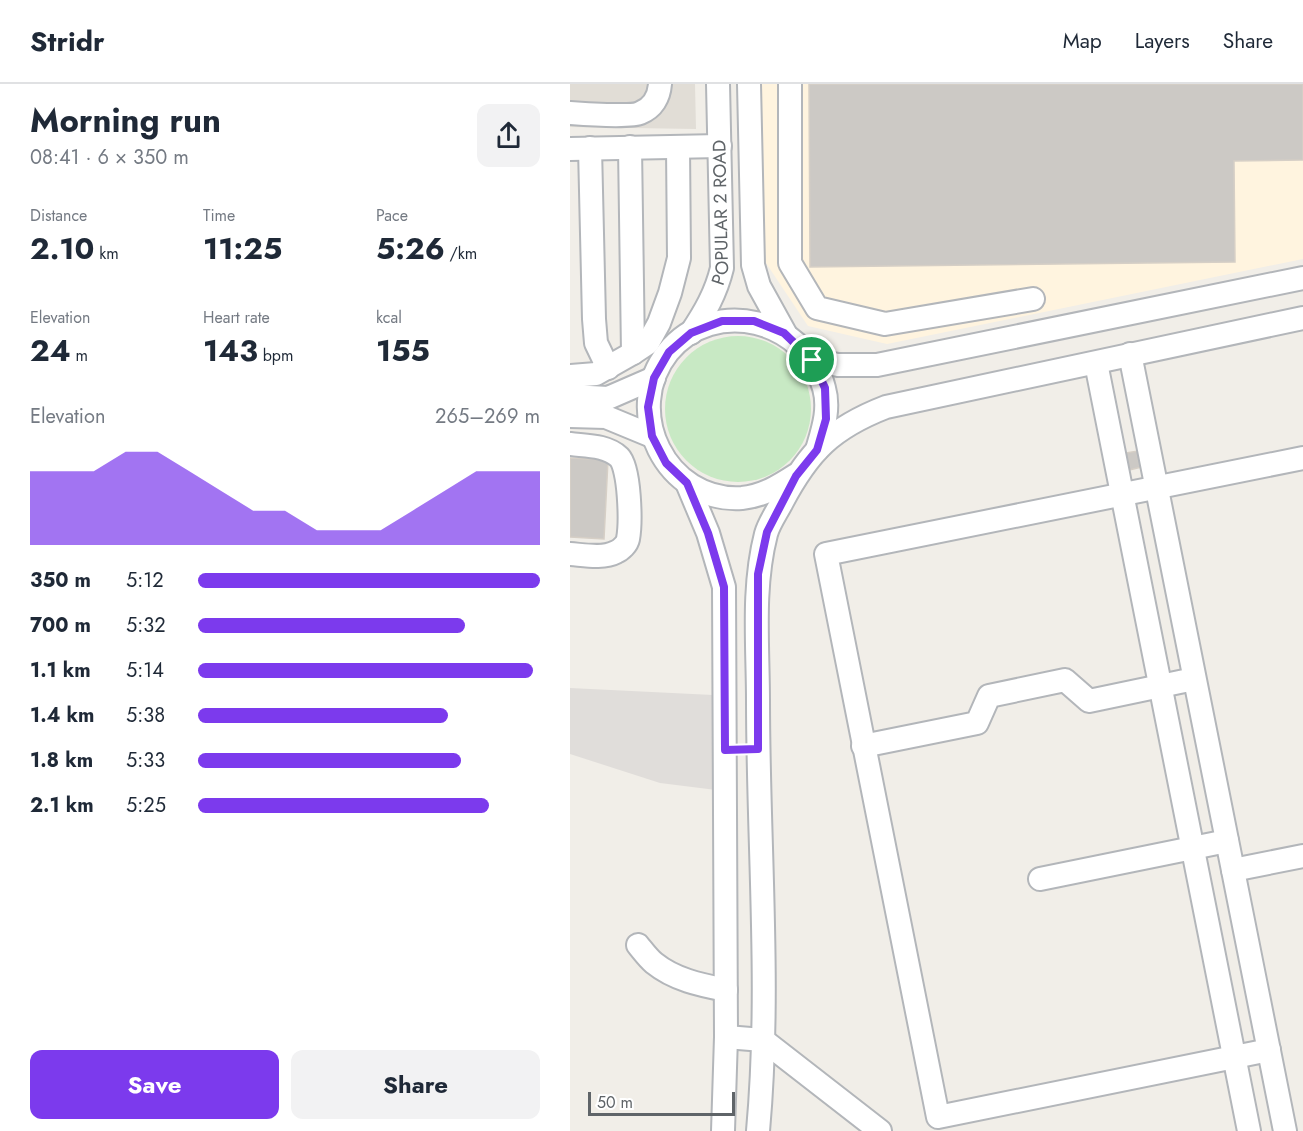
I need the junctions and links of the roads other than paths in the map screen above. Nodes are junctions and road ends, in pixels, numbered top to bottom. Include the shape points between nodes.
1 (660, 84) edge
2 (718, 84) edge
3 (749, 84) edge
4 (790, 84) edge
5 (570, 113) edge
6 (720, 146) junction
7 (630, 147) junction
8 (678, 147) junction
9 (580, 149) edge
10 (1303, 278) edge
11 (1033, 299) dead end
12 (1303, 318) edge
13 (691, 333) junction
14 (784, 333) junction
15 (633, 353) junction
16 (1130, 354) junction
17 (812, 360) junction
18 (1096, 363) junction
19 (608, 368) junction
20 (570, 376) edge
21 (654, 378) junction
22 (571, 410) edge
23 (652, 436) junction
24 (570, 443) edge
25 (817, 450) junction
26 (1303, 458) edge
27 (796, 476) junction
28 (687, 483) junction
29 (1157, 488) junction
30 (1122, 495) junction
31 (570, 554) edge
32 (1194, 679) junction
33 (1159, 686) junction
34 (863, 746) junction
35 (758, 749) junction
36 (720, 750) junction
37 (1227, 841) junction
38 (1193, 848) junction
39 (1303, 856) edge
40 (1233, 870) junction
41 (1040, 879) dead end
42 (638, 945) dead end
43 (726, 990) junction
44 (726, 1037) junction
45 (762, 1040) junction
46 (1269, 1050) junction
47 (1234, 1057) junction
48 (723, 1131) edge
49 (758, 1131) edge
50 (880, 1131) edge
51 (1249, 1131) edge
52 (1285, 1131) edge

1 - 5 street via 653,105 639,114
2 - 6 street, POPULAR 2 ROAD
3 - 14 street, POPULAR 2 ROAD via 753,265 759,286
4 - 11 street via 790,263 817,308 885,324
6 - 8 street
6 - 13 street, POPULAR 2 ROAD via 722,268 717,290
7 - 8 street
7 - 9 street
7 - 15 street
8 - 15 street via 678,258 659,323 648,343
9 - 19 street via 596,343
10 - 17 street via 877,365
12 - 16 street
13 - 14 street via 722,321 754,321
13 - 21 street via 669,352
14 - 17 street
15 - 19 street
16 - 18 street
16 - 29 street
17 - 25 street via 825,388 826,419
18 - 25 street via 886,407 858,418
18 - 30 street
19 - 20 street via 596,374
21 - 22 street
21 - 23 street via 648,407
22 - 23 street via 606,417
22 - 24 street
23 - 28 street via 666,463
24 - 31 street via 599,447 614,454 625,465 628,491 628,540 615,553
25 - 27 street
26 - 29 street
27 - 28 street via 768,492 742,498 715,495
27 - 35 street via 767,532 758,574
28 - 36 street via 708,533 724,587
29 - 30 street
29 - 32 street
30 - 33 street
30 - 34 street via 826,554
32 - 33 street
32 - 37 street
33 - 34 street via 1089,700 1065,680 989,696 977,723
33 - 38 street
34 - 47 street via 938,1117
35 - 36 street
35 - 45 street
36 - 43 street
37 - 38 street
37 - 40 street
38 - 41 street
38 - 47 street
39 - 40 street
40 - 46 street
42 - 43 street via 654,963 678,977
43 - 44 street
44 - 45 street
44 - 48 street
45 - 49 street
45 - 50 street
46 - 47 street
46 - 52 street
47 - 51 street

